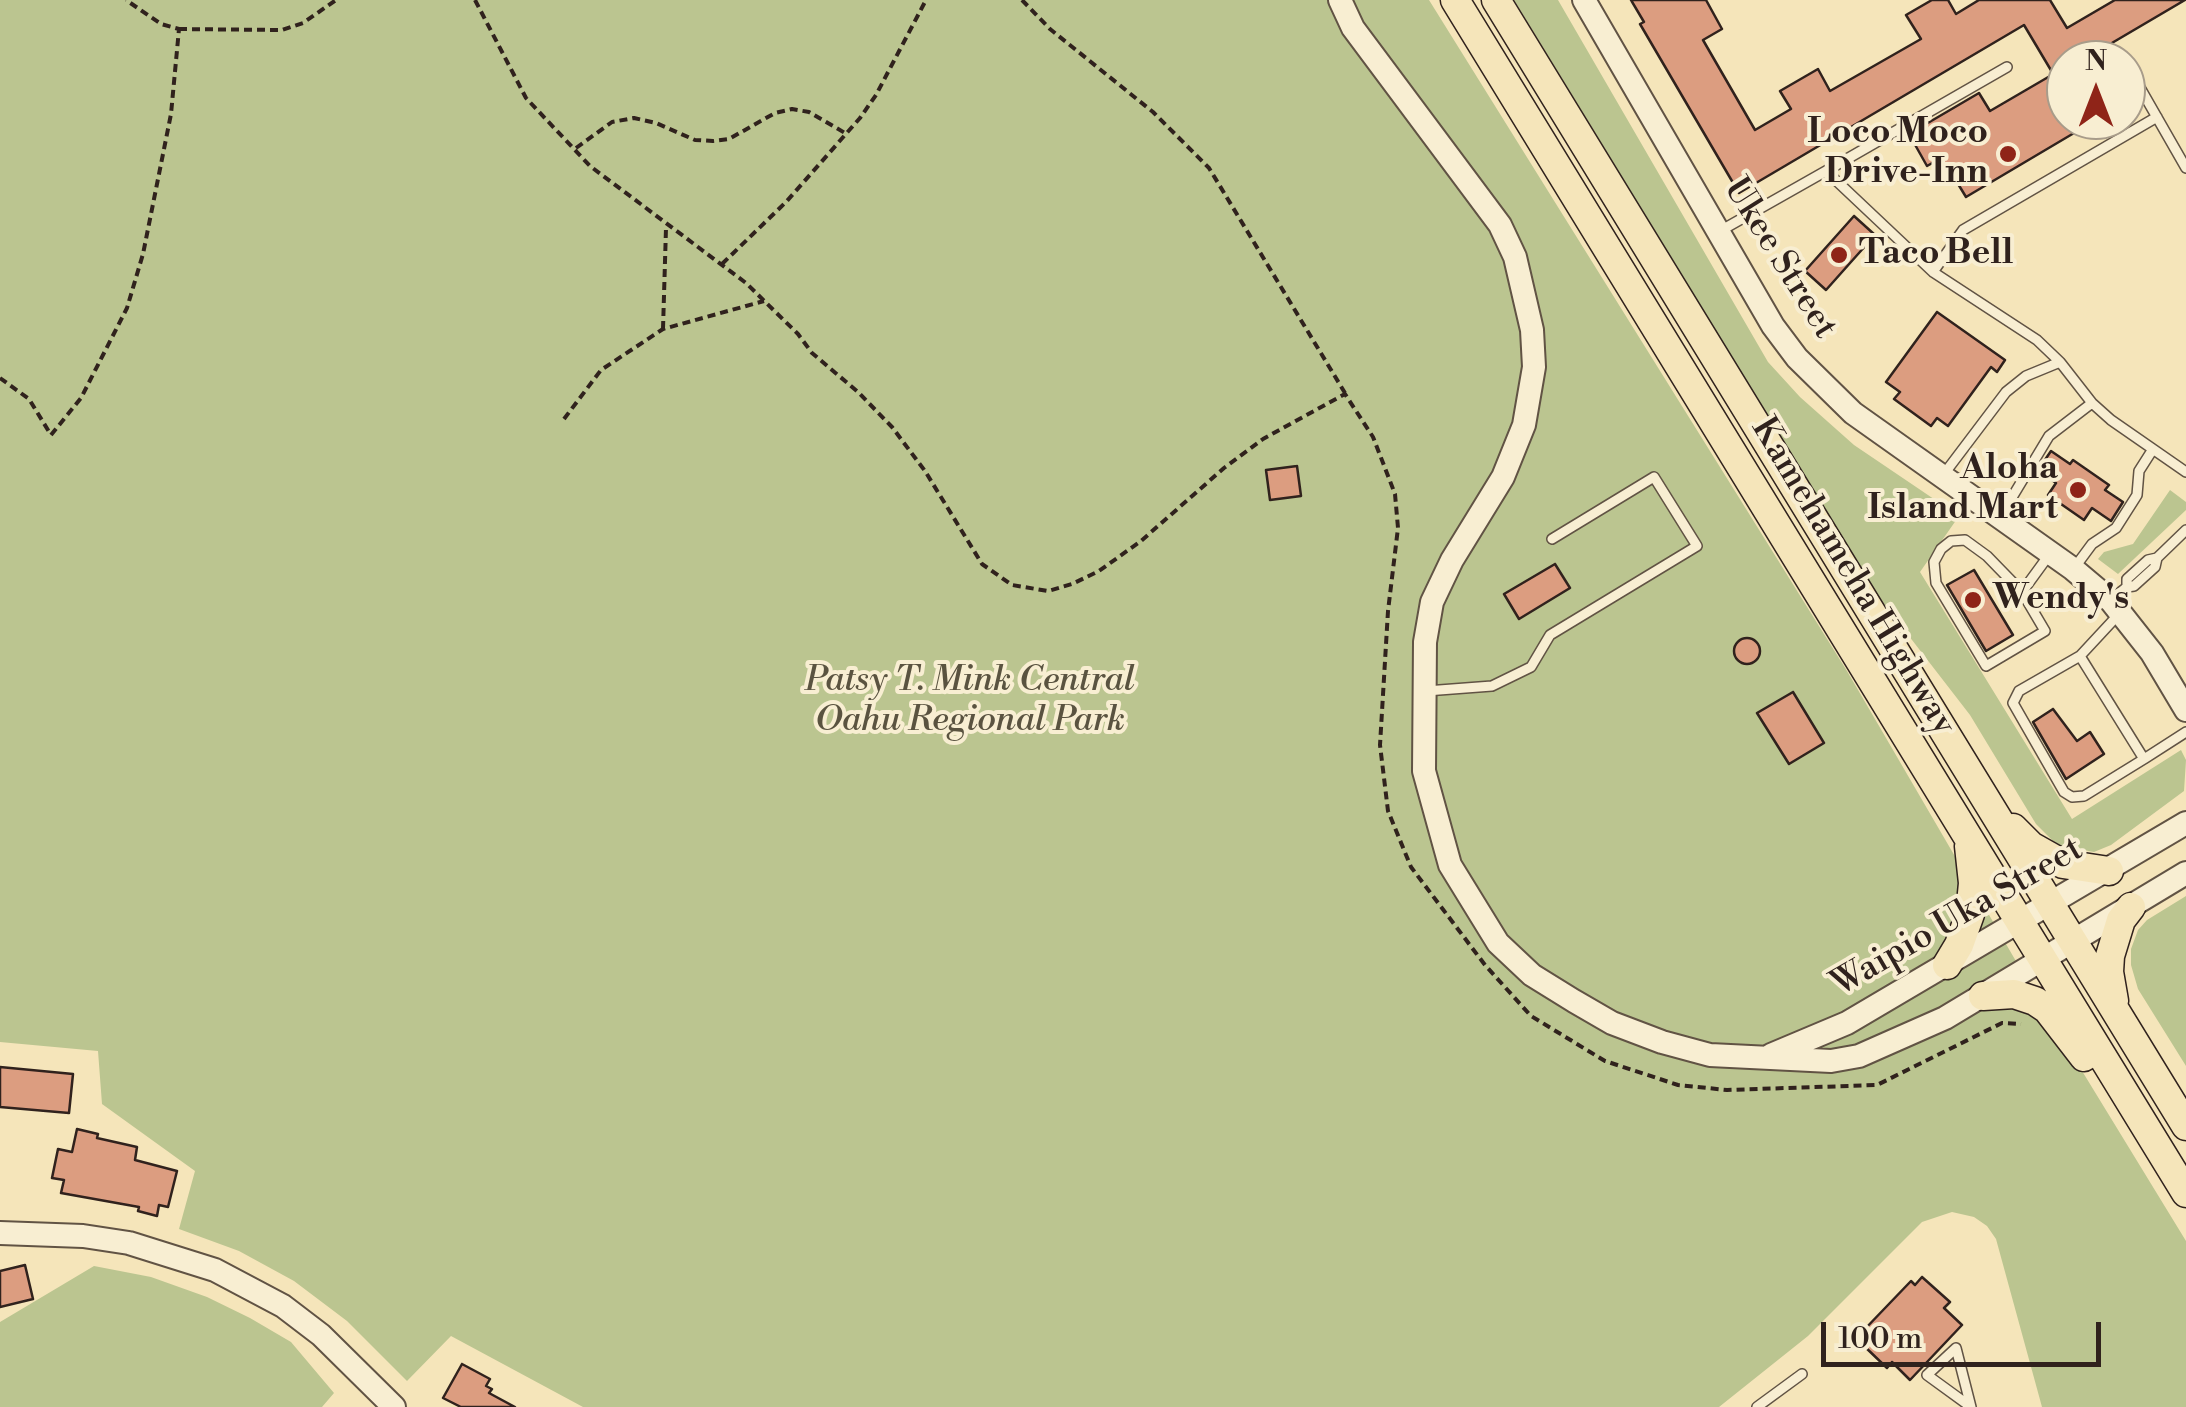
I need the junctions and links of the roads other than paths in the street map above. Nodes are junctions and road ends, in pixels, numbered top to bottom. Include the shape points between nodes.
1 (1340, 0) edge
2 (1455, 0) edge
3 (1496, 0) edge
4 (1584, 0) edge
5 (2007, 67) dead end
6 (2146, 97) edge
7 (2157, 116) junction
8 (2186, 168) edge
9 (1826, 171) junction
10 (1718, 232) junction
11 (1933, 272) junction
12 (2060, 362) junction
13 (2092, 402) junction
14 (2153, 449) junction
15 (2186, 472) edge
16 (1943, 476) junction
17 (2000, 517) junction
18 (2186, 530) edge
19 (1552, 539) dead end
20 (2051, 553) junction
21 (2073, 569) junction
22 (2022, 592) junction
23 (2119, 600) junction
24 (2080, 656) junction
25 (1424, 691) junction
26 (2186, 710) edge
27 (2186, 732) edge
28 (2144, 758) junction
29 (1975, 782) junction
30 (2186, 824) edge
31 (1968, 839) junction
32 (2109, 871) junction
33 (2186, 873) edge
34 (2051, 905) junction
35 (2131, 907) junction
36 (2021, 923) junction
37 (2073, 943) junction
38 (2044, 960) junction
39 (1948, 965) junction
40 (1983, 996) junction
41 (2120, 1022) junction
42 (1758, 1058) junction
43 (2123, 1090) junction
44 (2186, 1126) edge
45 (2186, 1192) edge
46 (0, 1233) edge
47 (1802, 1374) dead end
48 (394, 1407) edge
49 (1757, 1407) edge
50 (1971, 1407) edge

1 - 25 street, Waipio Uka Street via 1353,28 1500,225 1515,256 1532,330 1534,367 1524,426 1503,477 1432,602
2 - 31 main road, Kamehameha Highway
3 - 29 main road, Kamehameha Highway
4 - 10 street, Ukee Street
5 - 9 lane
6 - 7 lane
7 - 8 lane
7 - 11 lane via 1962,230
9 - 10 lane
9 - 11 lane
10 - 16 street, Ukee Street via 1773,326 1813,376
11 - 12 lane
12 - 13 lane
12 - 16 lane via 2006,392
13 - 14 lane
13 - 17 lane via 2049,436
14 - 15 lane
14 - 21 lane via 2139,471 2137,495 2116,528
16 - 17 street, Ukee Street
17 - 20 street, Ukee Street
18 - 23 lane
19 - 25 lane via 1654,477 1697,546 1550,635 1531,667 1492,686
20 - 21 street, Ukee Street
20 - 22 lane
21 - 23 street, Ukee Street
22 - 22 lane via 1965,540 1951,541 1934,562 1936,584 1986,666 2045,631
23 - 24 lane
23 - 26 street, Ukee Street
24 - 28 lane
24 - 28 lane via 2019,691 2013,703 2064,792 2084,796
25 - 42 street, Waipio Uka Street via 1424,771 1436,822 1450,865 1498,943 1532,975 1612,1023 1710,1055
27 - 28 lane
29 - 32 main road via 2031,846 2064,864
29 - 34 main road, Kamehameha Highway
30 - 32 street, Waipio Uka Street
31 - 36 main road, Kamehameha Highway
31 - 39 main road via 1970,914
32 - 34 street, Waipio Uka Street
33 - 35 street, Waipio Uka Street
34 - 36 street, Waipio Uka Street
34 - 37 main road, Kamehameha Highway
35 - 37 street, Waipio Uka Street
35 - 41 main road via 2110,956
36 - 38 main road, Kamehameha Highway
36 - 39 street, Waipio Uka Street
37 - 38 street, Waipio Uka Street
37 - 41 main road, Kamehameha Highway
38 - 40 street, Waipio Uka Street
38 - 43 main road, Kamehameha Highway
39 - 42 street, Waipio Uka Street via 1830,1032
40 - 42 street, Waipio Uka Street via 1859,1056
40 - 43 main road via 2035,1001 2090,1066
41 - 44 main road, Kamehameha Highway
43 - 45 main road, Kamehameha Highway
46 - 48 street via 129,1242 215,1270 322,1335
47 - 49 lane
50 - 50 lane via 1926,1375 1956,1348 1963,1377

